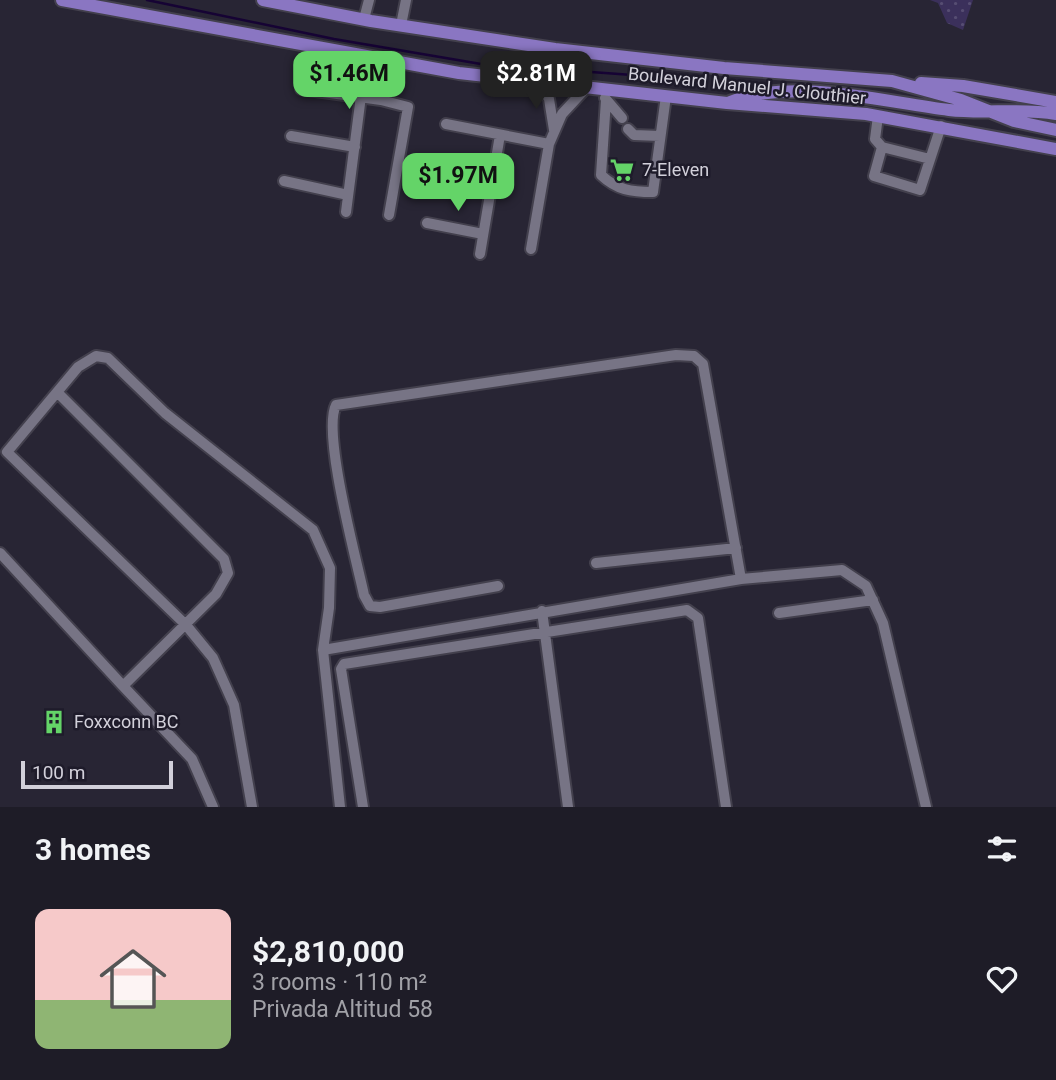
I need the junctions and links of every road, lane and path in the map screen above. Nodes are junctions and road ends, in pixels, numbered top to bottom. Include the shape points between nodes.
1 (62, 0) edge
2 (263, 0) edge
3 (369, 0) edge
4 (406, 0) edge
5 (364, 19) junction
6 (401, 25) junction
7 (354, 56) junction
8 (394, 63) junction
9 (892, 81) junction
10 (539, 82) junction
11 (587, 87) junction
12 (301, 89) dead end
13 (603, 94) junction
14 (666, 96) junction
15 (366, 97) junction
16 (1056, 102) edge
17 (727, 103) junction
18 (985, 110) junction
19 (1056, 114) edge
20 (878, 116) junction
21 (622, 118) dead end
22 (446, 124) dead end
23 (941, 126) junction
24 (628, 129) dead end
25 (1056, 130) edge
26 (554, 133) junction
27 (500, 135) junction
28 (291, 136) dead end
29 (660, 136) junction
30 (549, 144) junction
31 (355, 146) junction
32 (882, 146) junction
33 (1056, 149) edge
34 (930, 159) junction
35 (434, 178) dead end
36 (284, 181) dead end
37 (491, 186) junction
38 (348, 195) junction
39 (346, 212) dead end
40 (389, 215) dead end
41 (427, 223) dead end
42 (483, 234) junction
43 (531, 249) dead end
44 (480, 254) dead end
45 (57, 393) junction
46 (736, 548) junction
47 (0, 553) edge
48 (596, 563) dead end
49 (741, 579) junction
50 (498, 586) dead end
51 (873, 600) junction
52 (542, 611) junction
53 (779, 613) dead end
54 (186, 625) junction
55 (546, 634) junction
56 (323, 650) junction
57 (123, 686) junction
58 (213, 807) edge
59 (252, 807) edge
60 (340, 807) edge
61 (363, 807) edge
62 (568, 807) edge
63 (726, 807) edge
64 (926, 807) edge

1 - 7 main road, Boulevard Manuel J. Clouthier
2 - 5 main road, Boulevard Manuel J. Clouthier
3 - 5 street
4 - 6 street
5 - 6 main road, Boulevard Manuel J. Clouthier
6 - 9 main road, Boulevard Manuel J. Clouthier via 640,59
7 - 8 main road, Boulevard Manuel J. Clouthier
7 - 15 street
8 - 10 main road, Boulevard Manuel J. Clouthier
8 - 15 street
9 - 16 main road via 963,86
9 - 18 main road, Boulevard Manuel J. Clouthier
10 - 11 main road, Boulevard Manuel J. Clouthier
10 - 26 street via 549,99
11 - 13 main road, Boulevard Manuel J. Clouthier
11 - 26 street via 562,114
12 - 15 street
13 - 14 main road, Boulevard Manuel J. Clouthier
13 - 21 street
13 - 29 street via 601,175 613,186 653,192
14 - 17 main road, Boulevard Manuel J. Clouthier
14 - 29 street
15 - 31 street
15 - 40 street via 408,107
17 - 18 main road via 750,94 791,92
17 - 20 main road, Boulevard Manuel J. Clouthier
18 - 19 main road
18 - 25 main road, Boulevard Manuel J. Clouthier
20 - 23 main road, Boulevard Manuel J. Clouthier
20 - 32 street via 875,139
22 - 27 street
23 - 33 main road, Boulevard Manuel J. Clouthier
23 - 34 street
24 - 29 street via 634,135
26 - 30 street
27 - 30 street
27 - 37 street
28 - 31 street
30 - 43 street
31 - 38 street
32 - 34 street
32 - 34 street via 874,176 920,190
35 - 37 street
36 - 38 street
37 - 42 street
38 - 39 street
41 - 42 street
42 - 44 street
45 - 54 street via 224,559 228,573 216,594
45 - 54 street via 7,452
45 - 56 street via 78,367 96,356 108,358 164,413 313,530 330,568
46 - 48 street
46 - 49 street
46 - 50 street via 703,365 694,356 336,405 331,415 333,442 363,595 370,606
47 - 57 street
49 - 51 street via 842,570 866,586
49 - 52 street
51 - 53 street
51 - 64 street via 883,623
52 - 55 street
52 - 56 street
54 - 57 street
54 - 59 street via 213,657 234,705
55 - 61 street via 344,664 341,669
55 - 62 street
55 - 63 street via 687,610 694,613
56 - 60 street
57 - 58 street via 192,759

